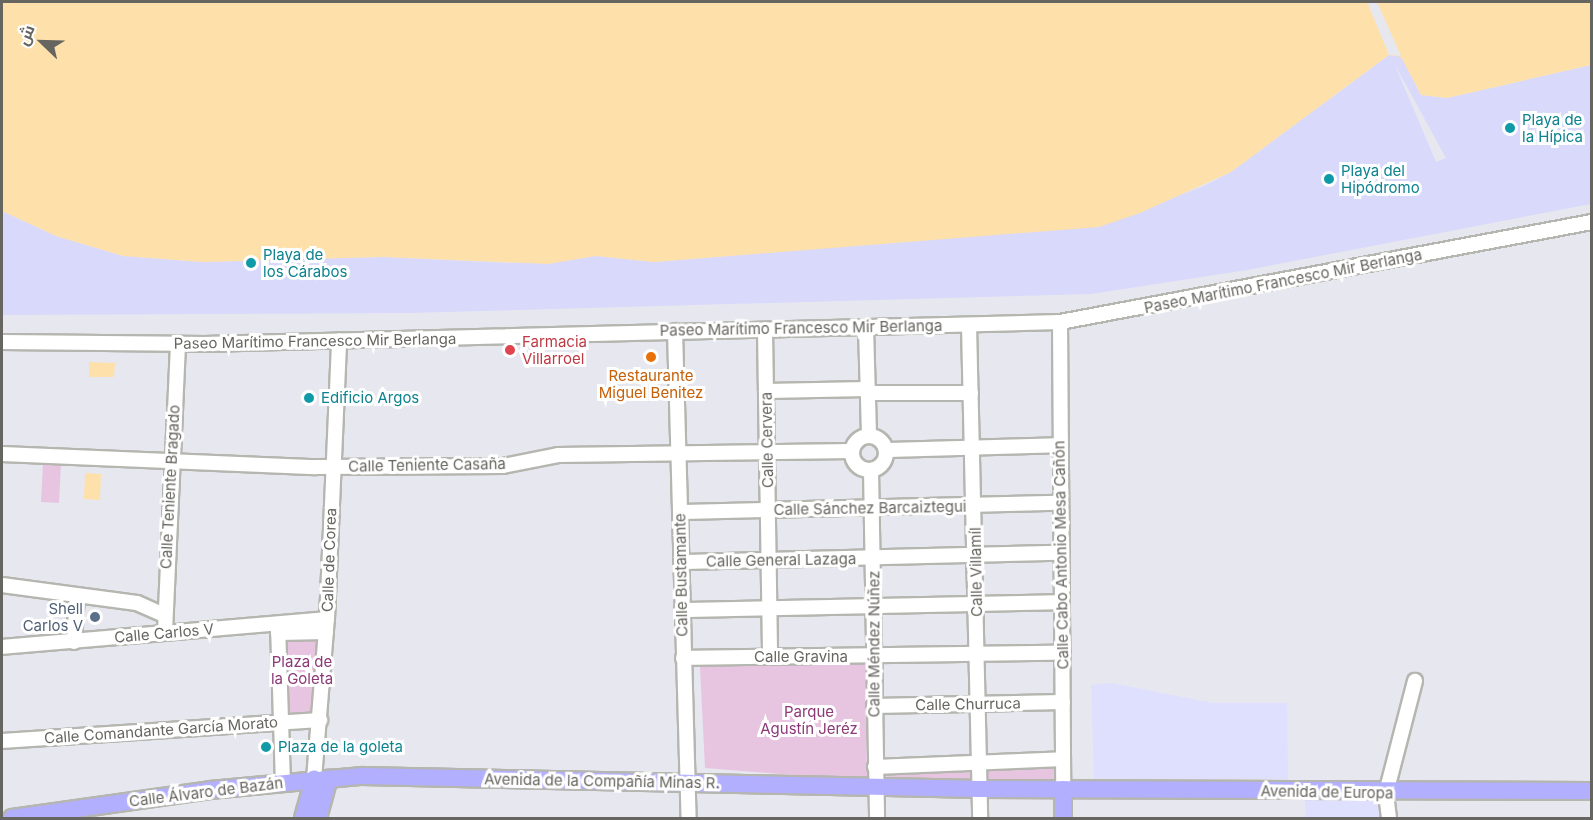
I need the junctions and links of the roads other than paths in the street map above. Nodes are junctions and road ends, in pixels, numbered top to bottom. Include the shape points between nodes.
1 (1592, 222) edge
2 (1060, 322) junction
3 (969, 325) junction
4 (866, 327) junction
5 (675, 331) junction
6 (765, 331) junction
7 (339, 340) junction
8 (2, 342) edge
9 (178, 344) junction
10 (766, 391) junction
11 (868, 391) junction
12 (971, 393) junction
13 (869, 436) junction
14 (1060, 446) junction
15 (972, 448) junction
16 (886, 450) junction
17 (852, 451) junction
18 (2, 454) edge
19 (768, 454) junction
20 (679, 455) junction
21 (171, 459) junction
22 (333, 467) junction
23 (871, 470) junction
24 (1061, 503) junction
25 (975, 505) junction
26 (873, 507) junction
27 (768, 510) junction
28 (680, 512) junction
29 (1061, 552) junction
30 (976, 554) junction
31 (874, 558) junction
32 (768, 559) junction
33 (681, 561) junction
34 (2, 585) edge
35 (77, 596) junction
36 (1062, 602) junction
37 (977, 604) junction
38 (874, 607) junction
39 (769, 608) junction
40 (682, 609) junction
41 (164, 615) junction
42 (326, 625) junction
43 (278, 629) junction
44 (165, 631) junction
45 (74, 642) junction
46 (2, 646) edge
47 (1062, 653) junction
48 (770, 657) junction
49 (874, 657) junction
50 (977, 657) junction
51 (683, 658) junction
52 (1415, 681) dead end
53 (1063, 702) junction
54 (977, 704) junction
55 (874, 706) junction
56 (320, 720) junction
57 (281, 722) junction
58 (2, 741) edge
59 (1063, 759) junction
60 (979, 763) junction
61 (875, 767) junction
62 (321, 778) junction
63 (283, 782) junction
64 (687, 783) junction
65 (876, 788) junction
66 (980, 789) junction
67 (1063, 789) junction
68 (1592, 791) edge
69 (1386, 793) junction
70 (12, 819) edge
71 (303, 819) edge
72 (318, 819) edge
73 (689, 819) edge
74 (877, 819) edge
75 (980, 819) edge
76 (1063, 819) edge
77 (1389, 819) edge

1 - 2 street, Paseo Marítimo Francesco Mir Berlanga
2 - 3 street, Paseo Marítimo Francesco Mir Berlanga
2 - 14 street, Calle Cabo Antonio Mesa Cañón
3 - 4 street, Paseo Marítimo Francesco Mir Berlanga
3 - 12 street, Calle Villamíl
4 - 6 street, Paseo Marítimo Francesco Mir Berlanga
4 - 11 street
5 - 6 street, Paseo Marítimo Francesco Mir Berlanga
5 - 7 street, Paseo Marítimo Francesco Mir Berlanga
5 - 20 street, Calle Bustamante
6 - 10 street, Calle Cervera
7 - 9 street, Paseo Marítimo Francesco Mir Berlanga
7 - 22 street, Calle de Corea
8 - 9 street, Paseo Marítimo Francesco Mir Berlanga
9 - 21 street, Calle Teniente Bragado
10 - 11 street
10 - 19 street, Calle Cervera
11 - 12 street
11 - 13 street
12 - 15 street, Calle Villamíl
13 - 16 street via 882,441
13 - 17 street via 859,439
14 - 15 street
14 - 24 street, Calle Cabo Antonio Mesa Cañón
15 - 16 street
15 - 25 street, Calle Villamíl
16 - 23 street via 883,463
17 - 19 street, Calle Teniente Casaña
17 - 23 street via 857,465
18 - 21 street, Calle Teniente Casaña
19 - 20 street, Calle Teniente Casaña
19 - 27 street, Calle Cervera
20 - 22 street, Calle Teniente Casaña via 558,455 503,466
20 - 28 street, Calle Bustamante
21 - 22 street, Calle Teniente Casaña
21 - 41 street, Calle Teniente Bragado
22 - 42 street, Calle de Corea
23 - 26 street, Calle Méndez Núñez
24 - 25 street, Calle Sánchez Barcaiztegui
24 - 29 street, Calle Cabo Antonio Mesa Cañón
25 - 26 street, Calle Sánchez Barcaiztegui
25 - 30 street, Calle Villamíl
26 - 27 street, Calle Sánchez Barcaiztegui
26 - 31 street, Calle Méndez Núñez
27 - 28 street, Calle Sánchez Barcaiztegui
27 - 32 street, Calle Cervera
28 - 33 street, Calle Bustamante
29 - 30 street, Calle General Lazaga
29 - 36 street, Calle Cabo Antonio Mesa Cañón
30 - 31 street, Calle General Lazaga
30 - 37 street, Calle Villamíl
31 - 32 street, Calle General Lazaga
31 - 38 street, Calle Méndez Núñez
32 - 33 street, Calle General Lazaga
32 - 39 street, Calle Cervera
33 - 40 street, Calle Bustamante
34 - 35 street
35 - 41 street via 137,603
35 - 45 street
36 - 37 street
36 - 47 street, Calle Cabo Antonio Mesa Cañón
37 - 38 street
37 - 50 street, Calle Villamíl
38 - 39 street
38 - 49 street, Calle Méndez Núñez
39 - 40 street
39 - 48 street, Calle Cervera
40 - 51 street, Calle Bustamante
41 - 44 street, Calle Teniente Bragado
42 - 43 street, Calle Carlos V
42 - 56 street, Calle de Corea
43 - 44 street, Calle Carlos V
43 - 57 street
44 - 45 street, Calle Carlos V
45 - 46 street, Calle Carlos V
47 - 50 street, Calle Gravina
47 - 53 street, Calle Cabo Antonio Mesa Cañón
48 - 49 street, Calle Gravina
48 - 51 street, Calle Gravina
49 - 50 street, Calle Gravina
49 - 55 street, Calle Méndez Núñez
50 - 54 street, Calle Villamíl
51 - 64 street, Calle Bustamante
52 - 69 street
53 - 54 street, Calle Churruca
53 - 59 street, Calle Cabo Antonio Mesa Cañón
54 - 55 street, Calle Churruca
54 - 60 street, Calle Villamíl
55 - 61 street, Calle Méndez Núñez
56 - 57 street, Calle Comandante García Morato
56 - 62 street, Calle de Corea
57 - 58 street, Calle Comandante García Morato
57 - 63 street
59 - 60 street
59 - 67 street, Calle Cabo Antonio Mesa Cañón
60 - 61 street
60 - 66 street, Calle Villamíl
61 - 65 street, Calle Méndez Núñez
62 - 63 main road, Calle Álvaro de Bazán
62 - 64 main road, Avenida de la Compañía Minas R.
62 - 71 main road
62 - 72 main road
63 - 70 main road, Calle Álvaro de Bazán
64 - 65 main road, Avenida de la Compañía Minas R.
64 - 73 street, Calle Bustamante
65 - 66 main road, Avenida de la Compañía Minas R.
65 - 74 street, Calle Méndez Núñez
66 - 67 main road, Avenida de Europa
66 - 75 street, Calle Villamíl
67 - 69 main road, Avenida de Europa
67 - 76 main road
68 - 69 main road, Avenida de Europa
69 - 77 street

